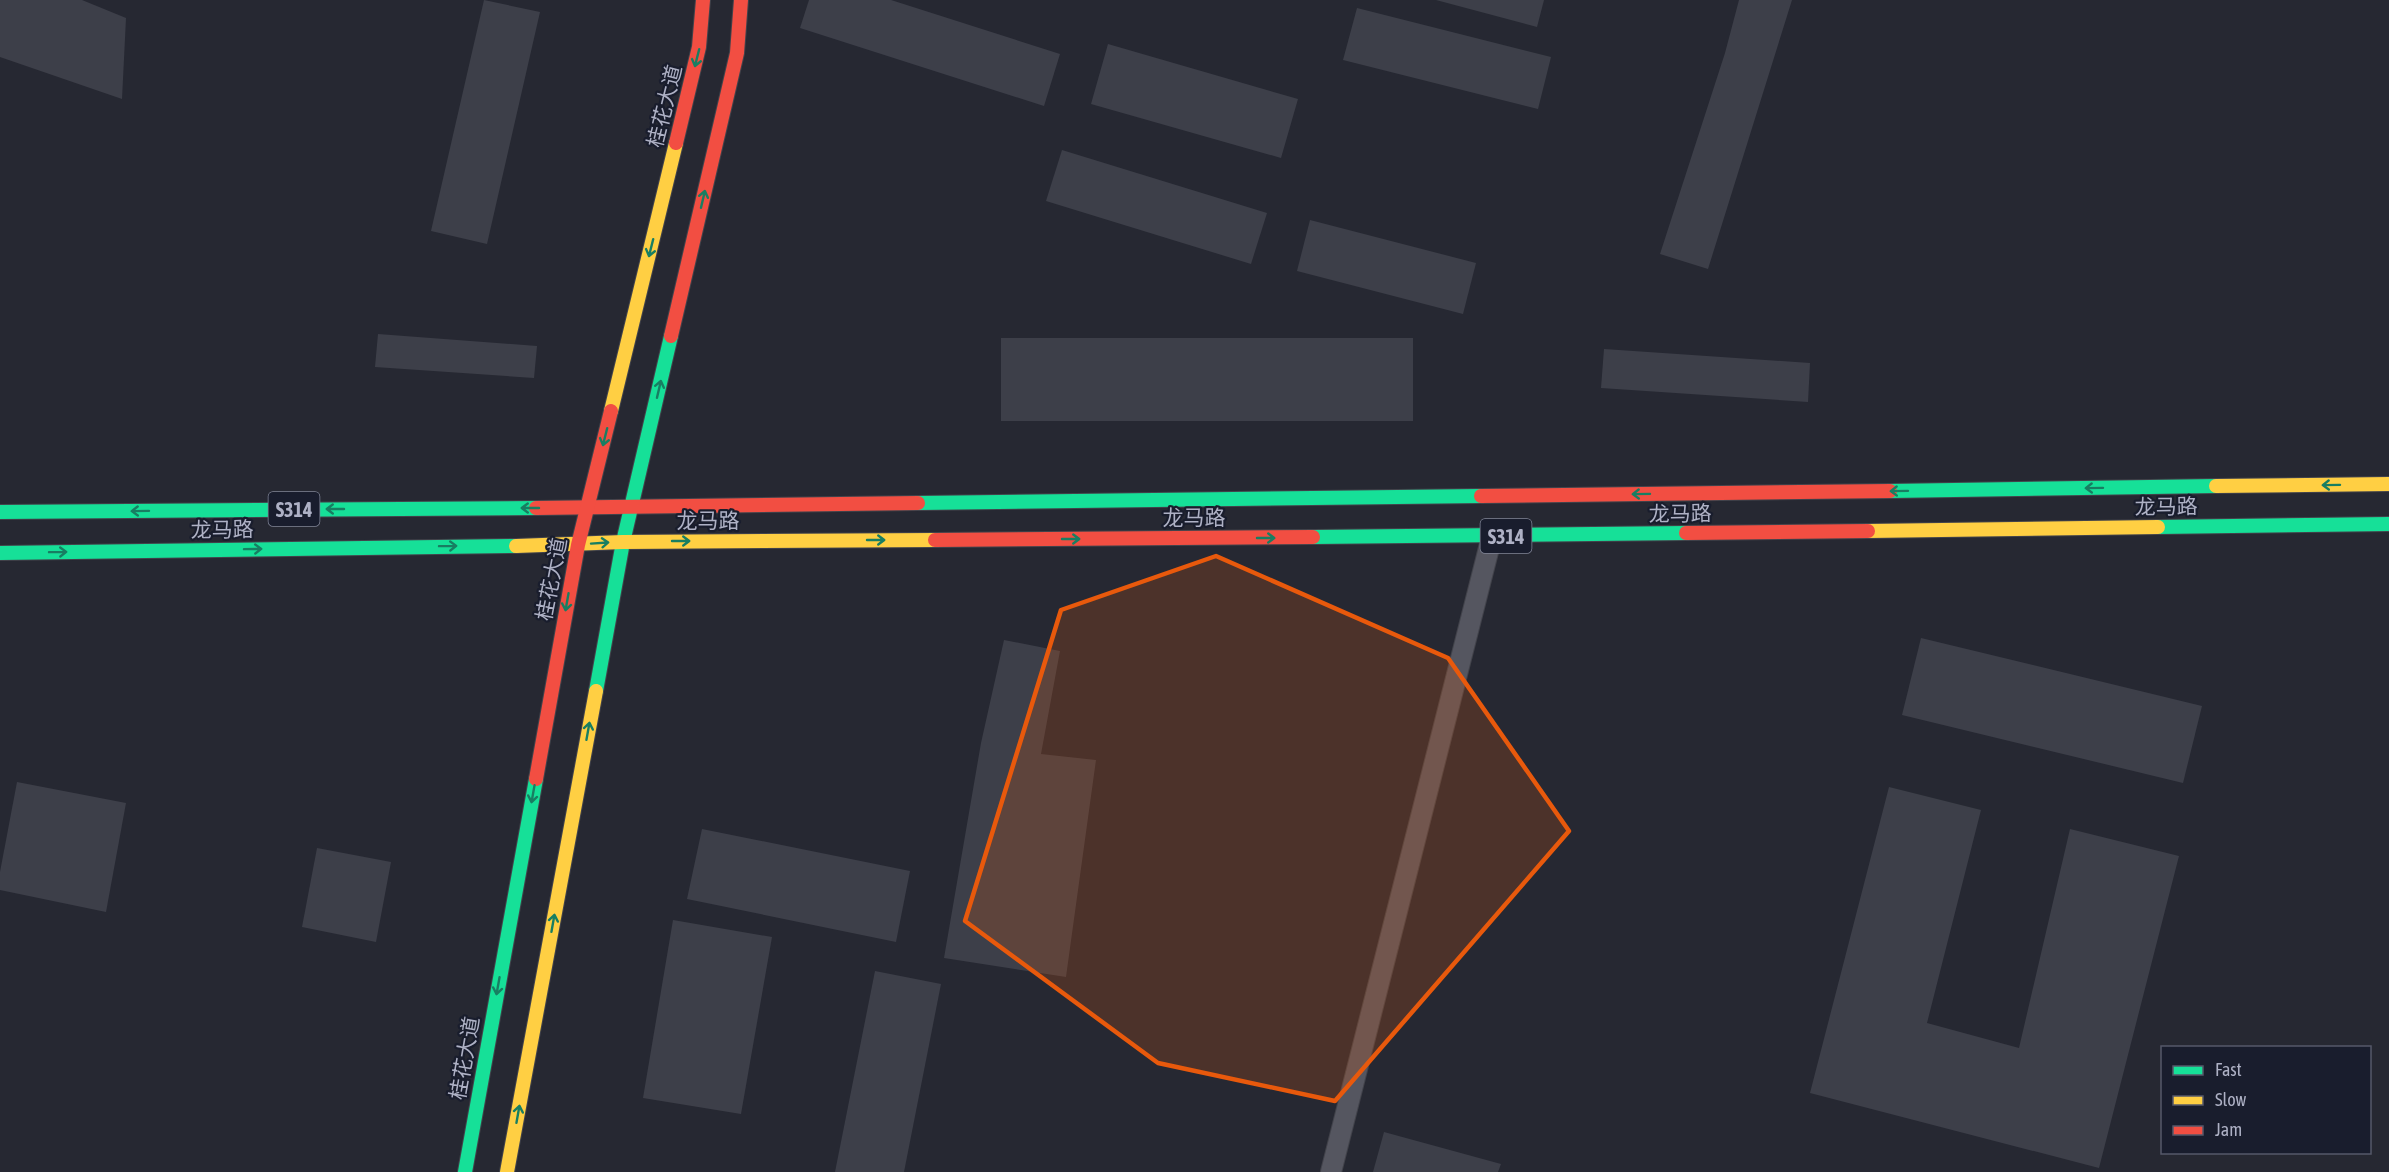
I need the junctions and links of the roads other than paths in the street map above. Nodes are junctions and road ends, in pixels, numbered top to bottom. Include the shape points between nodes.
1 (703, 0) edge
2 (741, 0) edge
3 (2389, 484) edge
4 (632, 507) junction
5 (588, 508) junction
6 (0, 512) edge
7 (2389, 524) edge
8 (1492, 536) junction
9 (623, 542) junction
10 (578, 545) junction
11 (0, 553) edge
12 (465, 1172) edge
13 (507, 1172) edge
14 (1331, 1172) edge

1 -> 5 main road, 桂花大道 via 699,47
4 -> 2 main road via 737,53
3 -> 4 main road, 龙马路 / S314
4 - 5 main road, 龙马路 / S314
4 - 9 main road
5 -> 6 main road, 龙马路 / S314
5 - 10 main road, 桂花大道
7 - 8 main road, 龙马路 / S314
9 -> 8 main road, 龙马路 / S314
8 - 14 lane
10 -> 9 main road, 龙马路 / S314
13 -> 9 main road
11 -> 10 main road, 龙马路 / S314
10 -> 12 main road, 桂花大道

